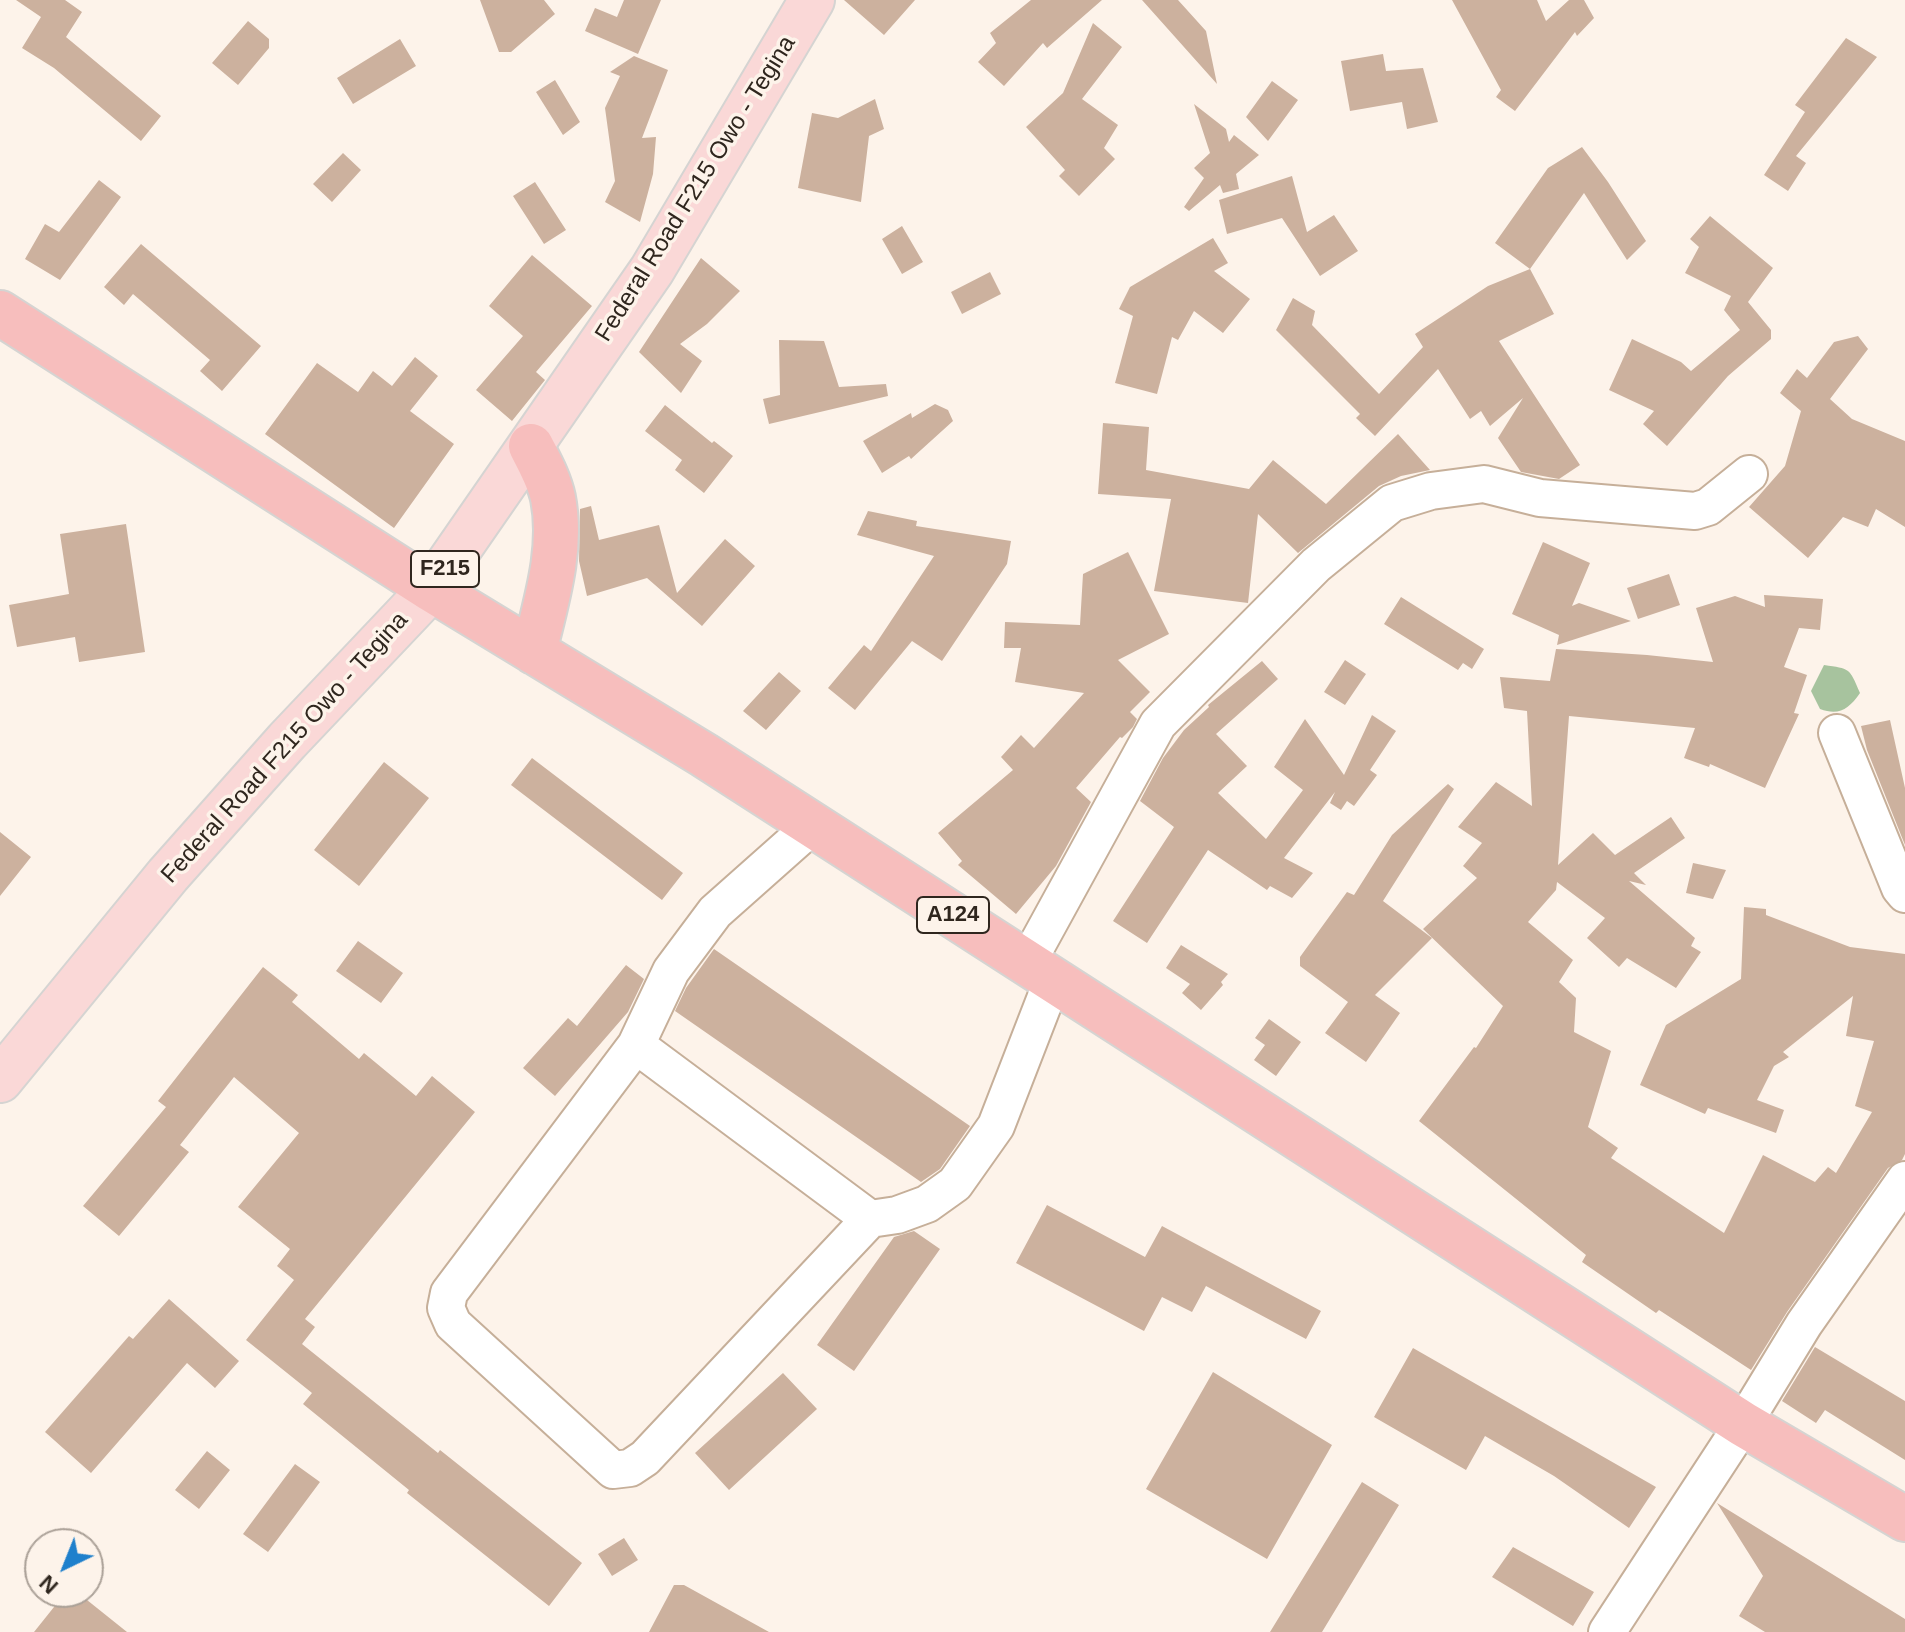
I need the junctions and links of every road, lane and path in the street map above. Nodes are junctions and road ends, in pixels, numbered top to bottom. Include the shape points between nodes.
1 (812, 0) edge
2 (0, 313) edge
3 (531, 446) junction
4 (1749, 474) dead end
5 (431, 589) junction
6 (534, 652) junction
7 (1837, 733) dead end
8 (813, 825) junction
9 (1905, 894) edge
10 (1040, 971) junction
11 (636, 1045) junction
12 (0, 1080) edge
13 (1905, 1180) edge
14 (870, 1219) junction
15 (1743, 1424) junction
16 (1905, 1519) edge
17 (1607, 1632) edge

1 - 3 main road, Federal Road F215 Owo - Tegina / F215 via 652,270
2 - 5 highway, A124
3 - 5 main road, Federal Road F215 Owo - Tegina / F215
3 - 6 highway via 553,497 555,528
4 - 10 street via 1708,507 1695,511 1540,498 1484,484 1392,503 1316,565 1158,724
5 - 6 highway, A124
5 - 12 main road, Federal Road F215 Owo - Tegina / F215 via 178,863
6 - 8 highway, A124
7 - 9 street
8 - 10 highway, A124
8 - 11 street via 715,912 671,971
10 - 14 street via 996,1126 955,1184 927,1204
10 - 15 highway, A124
11 - 14 street
11 - 14 street via 449,1293 446,1308 453,1324 613,1470 630,1468 645,1458
13 - 15 street via 1804,1324
15 - 16 highway, A124
15 - 17 street

